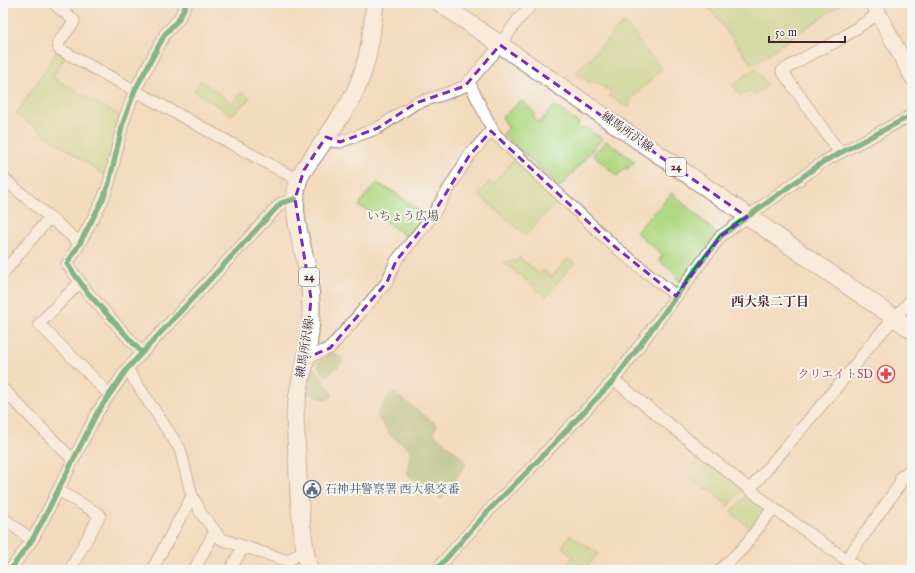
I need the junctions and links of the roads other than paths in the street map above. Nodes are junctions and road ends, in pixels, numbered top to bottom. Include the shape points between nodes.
1 (53, 3) edge
2 (187, 3) edge
3 (375, 3) edge
4 (440, 3) edge
5 (533, 3) edge
6 (876, 8) edge
7 (500, 45) junction
8 (912, 77) edge
9 (469, 82) junction
10 (135, 90) junction
11 (912, 115) edge
12 (492, 130) junction
13 (326, 137) junction
14 (840, 153) junction
15 (298, 180) junction
16 (5, 184) edge
17 (295, 199) junction
18 (747, 217) junction
19 (49, 218) junction
20 (80, 243) junction
21 (3, 273) edge
22 (80, 282) junction
23 (676, 296) junction
24 (912, 299) edge
25 (894, 318) junction
26 (912, 330) edge
27 (142, 353) junction
28 (306, 358) junction
29 (127, 369) junction
30 (614, 380) junction
31 (3, 389) edge
32 (109, 394) junction
33 (73, 460) junction
34 (912, 468) edge
35 (750, 489) junction
36 (58, 490) junction
37 (192, 496) junction
38 (773, 508) junction
39 (3, 518) edge
40 (215, 531) junction
41 (32, 540) junction
42 (243, 547) junction
43 (304, 550) junction
44 (846, 560) junction
45 (10, 570) edge
46 (70, 570) edge
47 (152, 570) edge
48 (194, 570) edge
49 (230, 570) edge
50 (309, 570) edge
51 (436, 570) edge
52 (720, 570) edge
53 (861, 570) edge

1 - 10 street via 74,20 58,43 59,48
2 - 10 street via 178,20 165,34
3 - 13 main road, 練馬所沢線 / 24 via 363,75 353,98
4 - 7 main road, 練馬所沢線 / 24
5 - 7 street via 517,20
6 - 8 street
6 - 14 street via 837,41 782,71
7 - 9 street
7 - 18 main road, 練馬所沢線 / 24
9 - 12 street
9 - 13 street via 445,94 416,103 378,128 340,142
10 - 15 street
10 - 20 street via 123,123 109,183
11 - 14 street
12 - 23 street via 593,228
12 - 28 street via 470,156 430,219 396,261 387,282 330,348
13 - 15 main road, 練馬所沢線 / 24
14 - 18 street via 823,162
15 - 17 main road, 練馬所沢線 / 24
16 - 19 street
17 - 27 street via 281,202
17 - 28 main road, 練馬所沢線 / 24 via 311,298 311,323
18 - 23 street via 721,236
18 - 25 main road, 練馬所沢線 / 24
19 - 20 street
19 - 21 street
20 - 22 street via 67,264
22 - 27 street
22 - 32 street via 39,324
23 - 30 street
24 - 25 street
25 - 26 main road, 練馬所沢線 / 24
25 - 35 street
27 - 29 street
28 - 43 main road, 練馬所沢線 / 24 via 295,418
29 - 32 street
29 - 37 street via 180,450
30 - 35 street
30 - 51 street via 490,508
31 - 33 street
32 - 33 street
33 - 36 street
34 - 44 street via 901,477 900,484
35 - 38 street
36 - 41 street
36 - 46 street via 100,514
37 - 40 street via 200,512
37 - 47 street
38 - 44 street
38 - 52 street via 743,548
39 - 41 street
40 - 42 street via 221,539
40 - 48 street
41 - 45 street
42 - 43 street via 288,560
42 - 49 street
43 - 50 main road, 練馬所沢線 / 24
44 - 53 street

